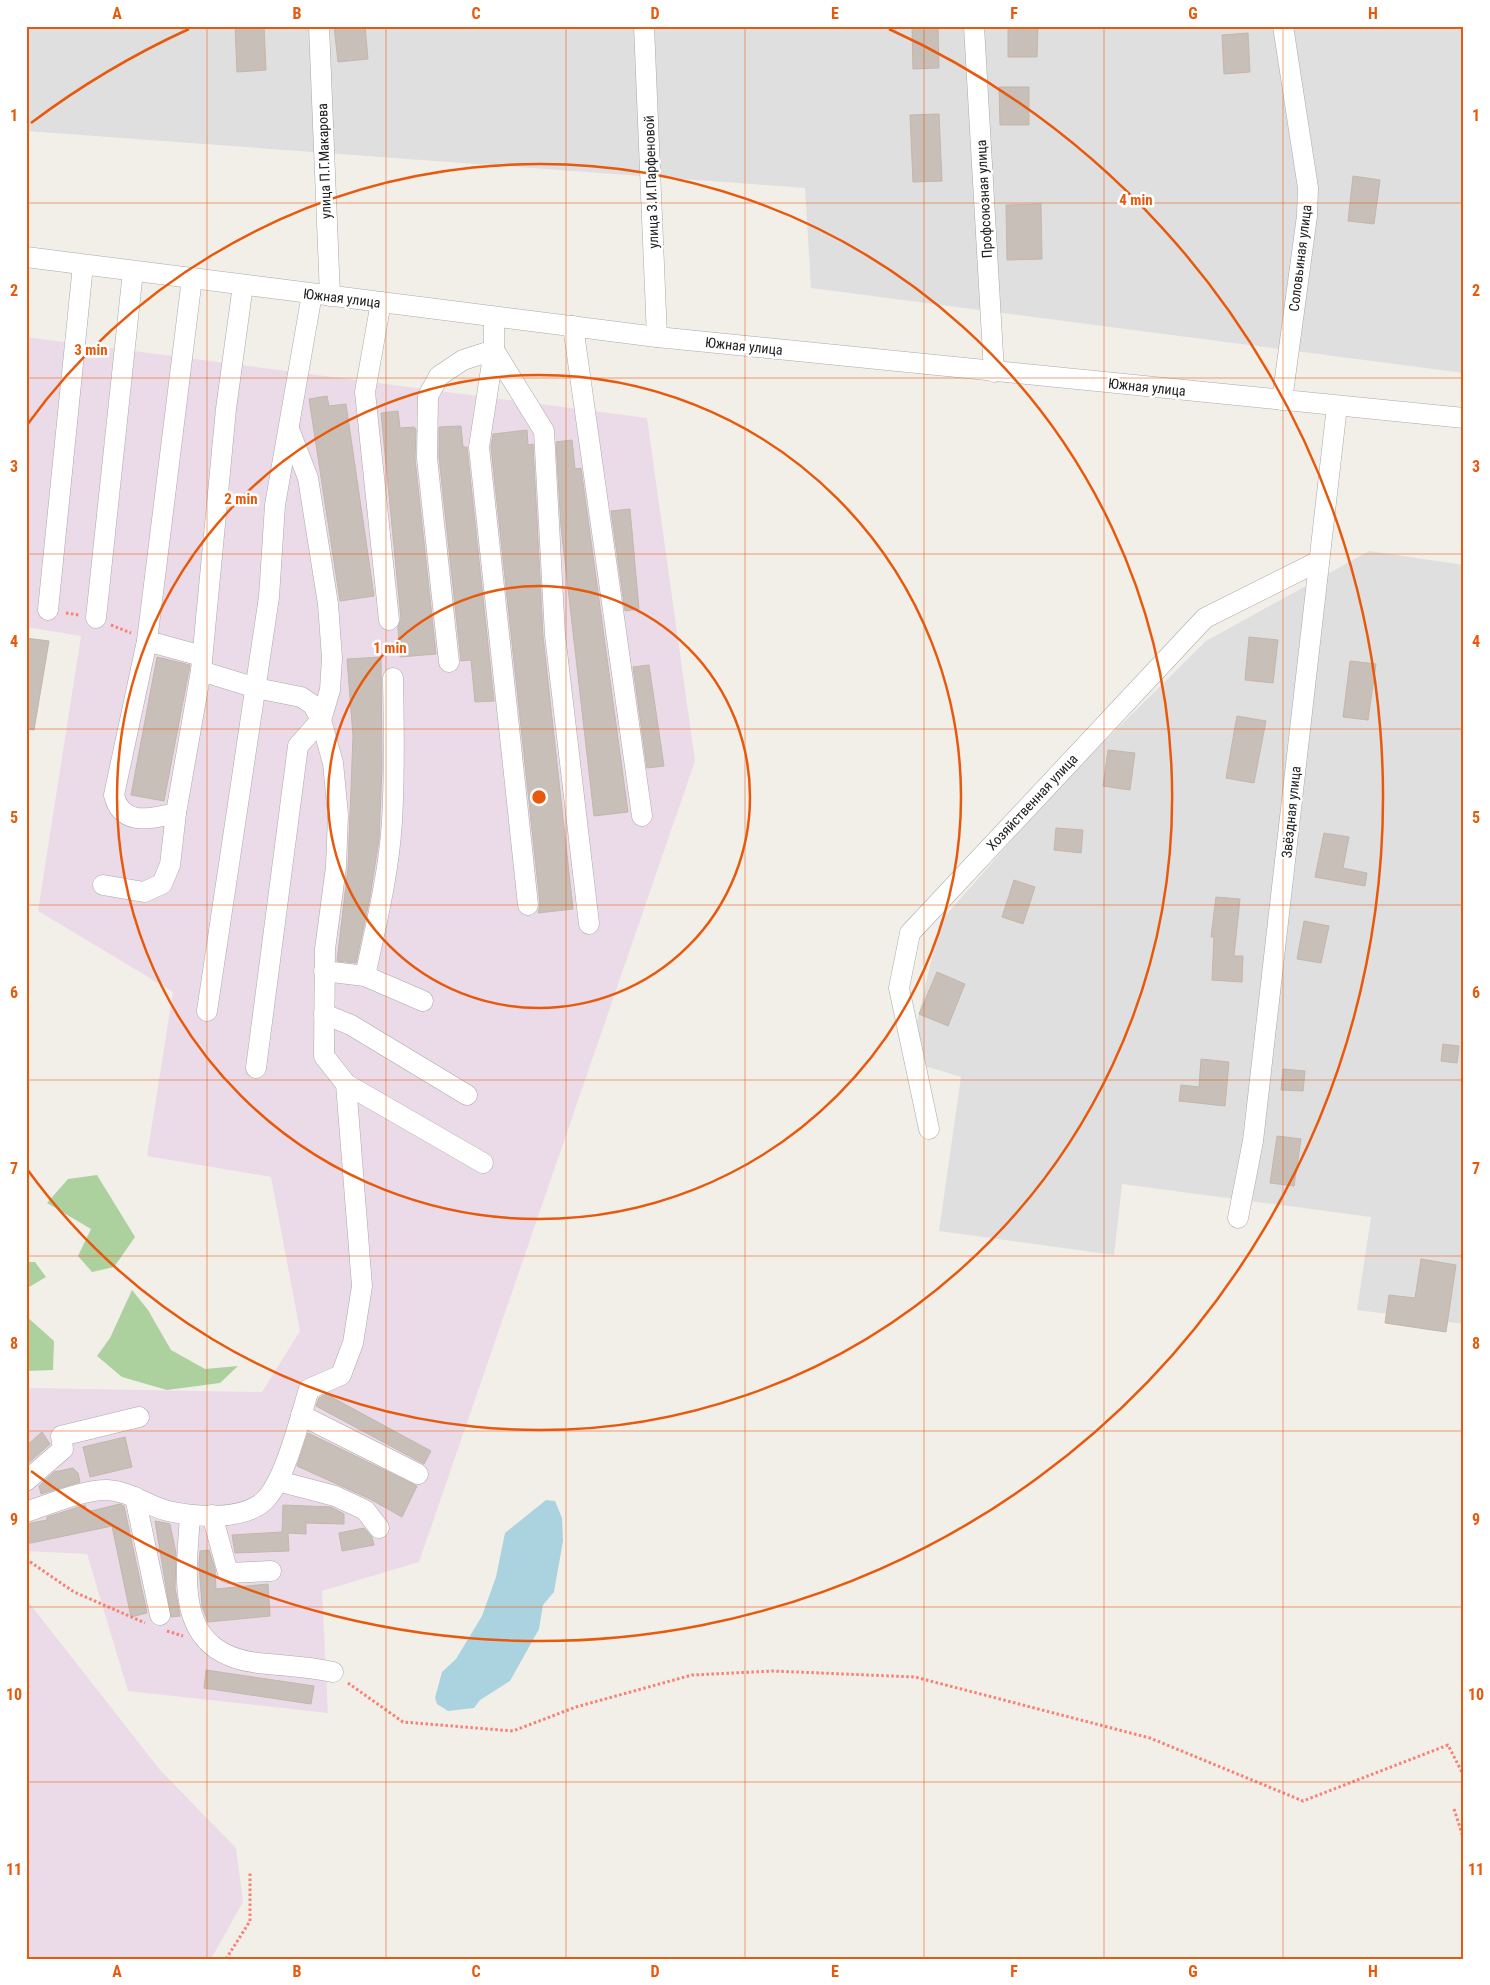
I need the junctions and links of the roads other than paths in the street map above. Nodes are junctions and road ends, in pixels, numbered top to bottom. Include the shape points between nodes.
1 (319, 26) edge
2 (644, 26) edge
3 (974, 26) edge
4 (1283, 26) edge
5 (26, 257) edge
6 (84, 265) junction
7 (133, 271) junction
8 (192, 278) junction
9 (243, 285) junction
10 (321, 295) junction
11 (381, 302) junction
12 (494, 317) junction
13 (573, 326) junction
14 (657, 337) junction
15 (494, 350) junction
16 (994, 372) junction
17 (1282, 400) junction
18 (1337, 406) junction
19 (1464, 418) edge
20 (288, 428) junction
21 (1319, 561) junction
22 (48, 610) dead end
23 (96, 618) dead end
24 (389, 620) dead end
25 (147, 640) junction
26 (449, 662) dead end
27 (201, 663) junction
28 (393, 678) dead end
29 (256, 688) junction
30 (320, 720) junction
31 (176, 813) junction
32 (642, 816) dead end
33 (103, 885) dead end
34 (528, 905) dead end
35 (589, 924) dead end
36 (324, 971) junction
37 (365, 976) junction
38 (423, 1001) dead end
39 (207, 1011) dead end
40 (324, 1014) junction
41 (256, 1068) dead end
42 (346, 1084) junction
43 (467, 1096) dead end
44 (929, 1129) dead end
45 (483, 1163) dead end
46 (1238, 1218) dead end
47 (301, 1414) junction
48 (139, 1417) dead end
49 (418, 1474) dead end
50 (26, 1480) edge
51 (278, 1481) junction
52 (135, 1497) junction
53 (26, 1512) edge
54 (212, 1515) junction
55 (190, 1516) junction
56 (380, 1528) dead end
57 (271, 1571) dead end
58 (159, 1624) road end
59 (333, 1672) road end

1 - 10 street, улица П.Г.Макарова
2 - 14 street, улица З.И.Парфеновой
3 - 16 street, Профсоюзная улица
4 - 17 street, Соловьиная улица via 1308,188
5 - 6 street, Южная улица
6 - 7 street, Южная улица
6 - 22 street
7 - 8 street, Южная улица
7 - 23 street
8 - 9 street, Южная улица
8 - 25 street
9 - 10 street, Южная улица
9 - 27 street via 226,410
10 - 11 street, Южная улица
10 - 20 street, улица П.Г.Макарова
11 - 12 street, Южная улица
11 - 24 street via 365,392
12 - 13 street, Южная улица
12 - 15 street
13 - 14 street, Южная улица
13 - 32 street
14 - 16 street, Южная улица
15 - 26 street via 463,360 439,376 428,396 427,458
15 - 34 street via 479,447
15 - 35 street via 544,431 555,635
16 - 17 street, Южная улица
17 - 18 street, Южная улица
18 - 19 street, Южная улица
18 - 21 street, Звёздная улица
20 - 29 street, улица П.Г.Макарова via 275,504 269,597
20 - 30 street via 308,478 328,604 332,658 330,690
21 - 44 street, Хозяйственная улица via 1205,618 910,933 899,988
21 - 46 street, Звёздная улица via 1253,1141
25 - 27 street
25 - 31 street via 114,795 117,806 127,815 145,820
27 - 29 street
27 - 31 street
28 - 37 street via 395,751 392,822
29 - 30 street via 301,697 313,705
29 - 39 street, улица П.Г.Макарова
30 - 36 street via 333,763 338,815 336,867
30 - 41 street via 298,746
31 - 33 street via 170,865 162,884 144,892
36 - 37 street
36 - 40 street
37 - 38 street
40 - 42 street via 324,1056
40 - 43 street via 351,1025
42 - 45 street
42 - 47 street via 362,1286 353,1343 341,1375 309,1389
47 - 49 street
47 - 51 street
48 - 50 street via 61,1436 63,1449
51 - 54 street via 263,1502 237,1514
51 - 56 street via 335,1496 365,1510
52 - 53 street via 121,1491 105,1490
52 - 55 street via 163,1510
52 - 58 street
54 - 55 street
54 - 57 street via 228,1573
55 - 59 street via 186,1573 192,1619 203,1639 226,1655 256,1663 306,1666

